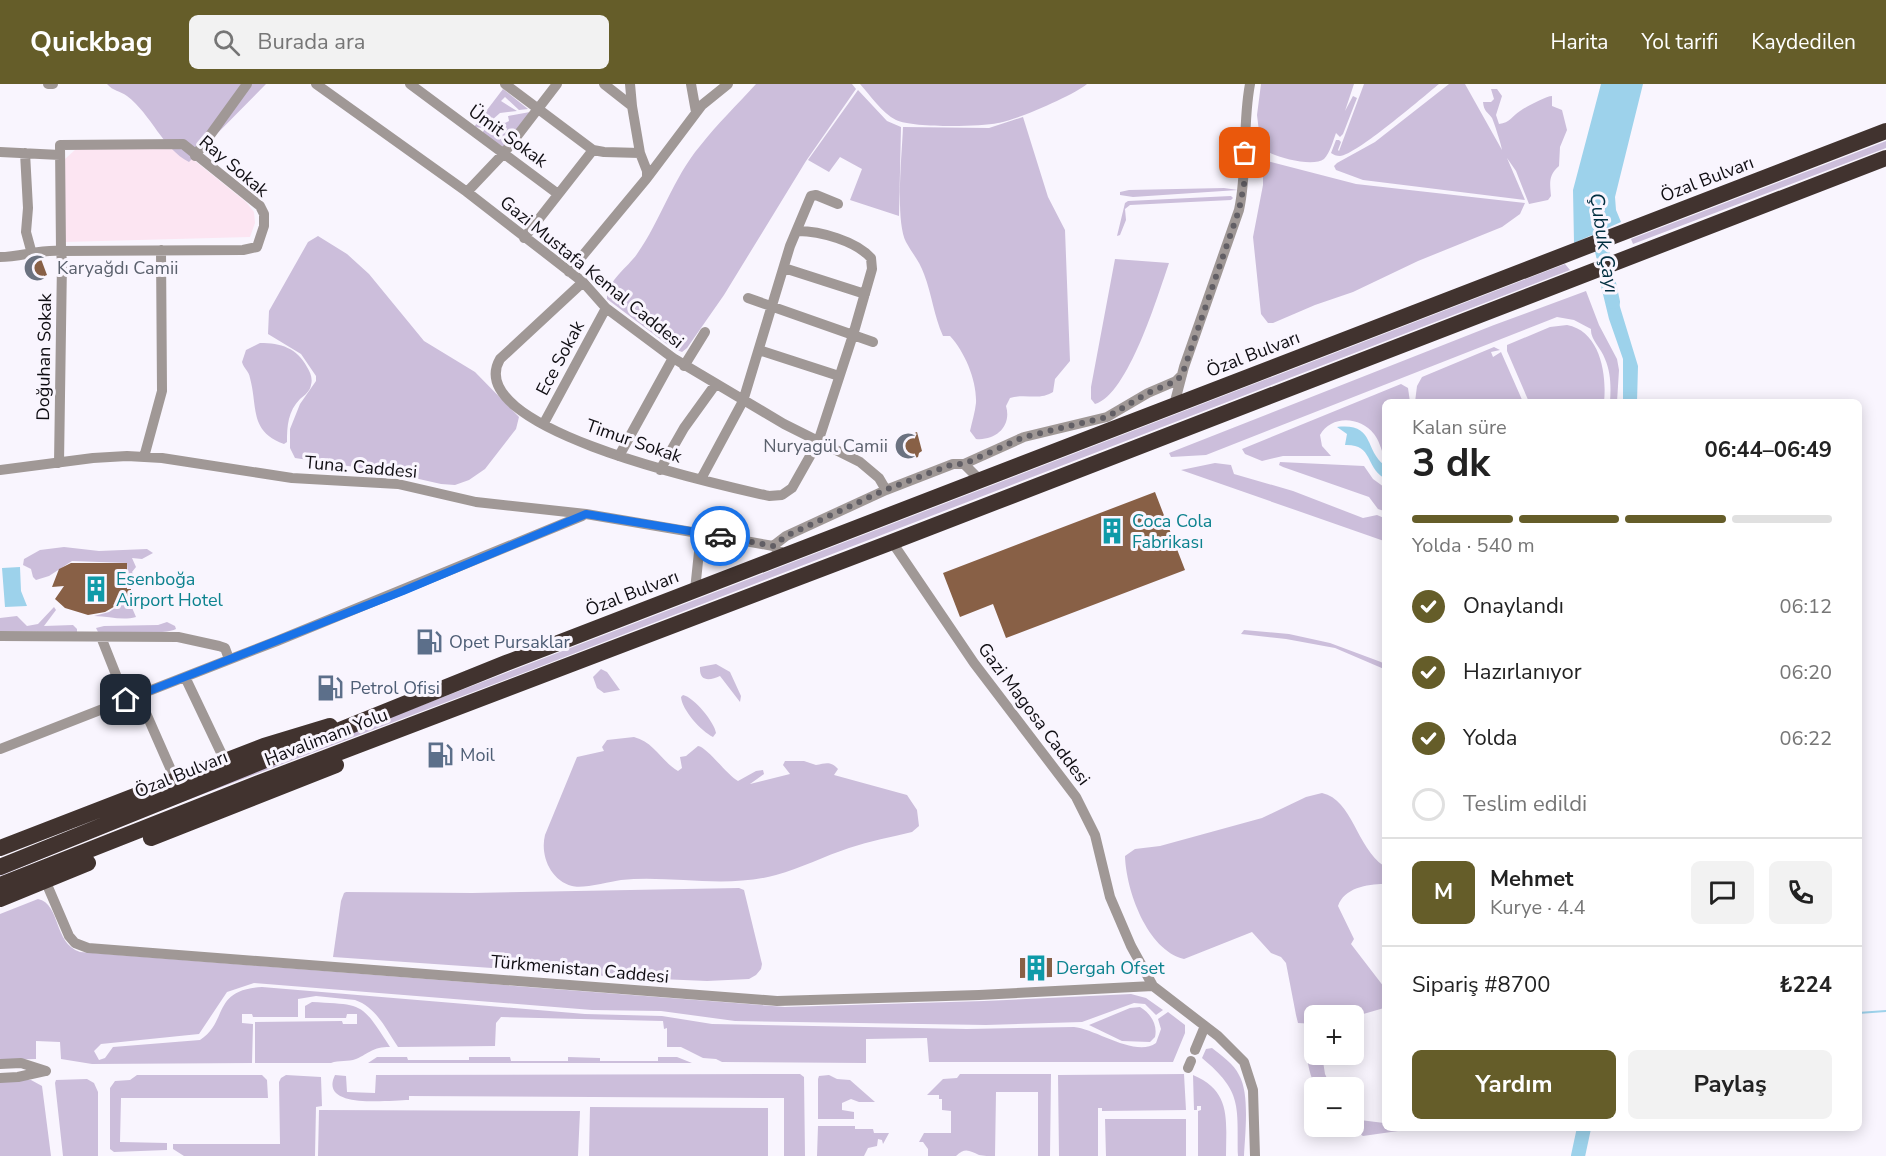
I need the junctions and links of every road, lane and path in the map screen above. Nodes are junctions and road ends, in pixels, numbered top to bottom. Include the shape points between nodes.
1 (48, 84) edge
2 (53, 84) edge
3 (247, 84) edge
4 (316, 84) edge
5 (410, 84) edge
6 (505, 84) edge
7 (558, 84) edge
8 (604, 84) edge
9 (630, 84) edge
10 (691, 84) edge
11 (728, 84) edge
12 (1250, 84) edge
13 (633, 106) junction
14 (539, 109) junction
15 (696, 112) junction
16 (1886, 131) edge
17 (60, 150) junction
18 (593, 150) junction
19 (0, 152) edge
20 (25, 153) junction
21 (504, 153) junction
22 (640, 153) junction
23 (195, 156) junction
24 (1886, 158) edge
25 (647, 178) junction
26 (467, 192) junction
27 (558, 194) junction
28 (838, 204) dead end
29 (798, 231) junction
30 (524, 238) junction
31 (161, 249) junction
32 (61, 251) junction
33 (32, 254) junction
34 (0, 257) edge
35 (784, 268) junction
36 (569, 272) junction
37 (583, 282) junction
38 (865, 294) junction
39 (748, 298) dead end
40 (773, 307) junction
41 (606, 308) junction
42 (705, 332) dead end
43 (853, 335) junction
44 (873, 342) dead end
45 (759, 350) junction
46 (673, 358) junction
47 (684, 366) junction
48 (1182, 375) junction
49 (840, 376) junction
50 (715, 385) junction
51 (743, 401) junction
52 (1174, 405) junction
53 (544, 423) junction
54 (818, 442) junction
55 (619, 456) junction
56 (144, 457) junction
57 (59, 463) junction
58 (964, 464) junction
59 (0, 470) edge
60 (660, 470) junction
61 (701, 479) junction
62 (981, 481) junction
63 (885, 490) junction
64 (586, 514) junction
65 (700, 533) junction
66 (892, 542) junction
67 (779, 551) junction
68 (695, 590) junction
69 (0, 636) edge
70 (101, 637) junction
71 (229, 659) junction
72 (185, 676) junction
73 (138, 695) junction
74 (126, 700) junction
75 (375, 717) junction
76 (361, 744) junction
77 (0, 749) edge
78 (225, 761) junction
79 (175, 779) junction
80 (0, 848) edge
81 (0, 867) edge
82 (45, 880) junction
83 (0, 885) edge
84 (0, 899) edge
85 (1153, 986) junction
86 (1205, 1026) junction
87 (1196, 1050) dead end
88 (0, 1064) edge
89 (0, 1078) edge
90 (1255, 1156) edge

1 - 2 street
3 - 23 street
4 - 26 street, Gazi Mustafa Kemal Caddesi
5 - 21 street, Ümit Sokak
6 - 14 street
7 - 14 street
8 - 13 street
9 - 13 street
10 - 15 street
11 - 15 street
12 - 48 street via 1239,210
13 - 22 street
14 - 18 street
14 - 21 street
15 - 25 street
16 - 52 highway, Özal Bulvarı
17 - 20 street, Ray Sokak
17 - 23 street, Ray Sokak via 171,142 183,144
17 - 32 street, Doğuhan Sokak
18 - 22 street
18 - 27 street
19 - 20 street, Ray Sokak
20 - 33 street via 26,232
21 - 26 street
21 - 27 street, Ümit Sokak
22 - 25 street
23 - 31 street, Ray Sokak via 260,206 264,220 261,238 257,248 243,250
24 - 66 highway
25 - 36 street
26 - 30 street, Gazi Mustafa Kemal Caddesi
27 - 30 street
28 - 29 street via 811,196
29 - 35 street
29 - 38 street via 832,238 867,253 872,264
30 - 36 street, Gazi Mustafa Kemal Caddesi
31 - 32 street, Ray Sokak
31 - 56 street via 162,392
32 - 33 street, Ray Sokak
32 - 57 street, Doğuhan Sokak
33 - 34 street, Ray Sokak
35 - 38 street
35 - 40 street
36 - 37 street, Gazi Mustafa Kemal Caddesi
37 - 41 street, Gazi Mustafa Kemal Caddesi
37 - 53 street, Timur Sokak via 500,359 495,370 495,381 511,403
38 - 43 street
39 - 40 street
40 - 43 street
40 - 45 street
41 - 46 street, Gazi Mustafa Kemal Caddesi
41 - 53 street, Ece Sokak
42 - 47 street
43 - 44 street
43 - 49 street
45 - 49 street
45 - 51 street
46 - 47 street, Gazi Mustafa Kemal Caddesi
46 - 55 street
47 - 50 street, Gazi Mustafa Kemal Caddesi
48 - 52 street
48 - 58 street via 1107,417 1024,437
49 - 54 street
50 - 51 street, Gazi Mustafa Kemal Caddesi
50 - 60 street
51 - 54 street, Gazi Mustafa Kemal Caddesi
51 - 61 street
52 - 62 highway, Özal Bulvarı
53 - 55 street, Timur Sokak
54 - 61 street, Timur Sokak via 796,483 782,495 769,496
54 - 63 street, Gazi Mustafa Kemal Caddesi via 860,462 879,478
55 - 60 street, Timur Sokak
56 - 57 street, Tuna. Caddesi
56 - 64 street, Tuna. Caddesi via 281,477 398,484 476,502
57 - 59 street, Tuna. Caddesi
58 - 62 street
58 - 63 street via 947,466
60 - 61 street, Timur Sokak
62 - 67 highway, Özal Bulvarı
63 - 67 street via 786,536
64 - 65 street, Tuna. Caddesi
64 - 71 street
65 - 67 street, Tuna. Caddesi
65 - 68 street
66 - 76 highway, Havalimanı Yolu
66 - 85 street, Gazi Magosa Caddesi via 974,663 1076,797 1095,835 1110,897
67 - 68 highway, Özal Bulvarı
68 - 75 highway, Özal Bulvarı
69 - 70 street
70 - 71 street via 178,638 225,648
70 - 74 street
71 - 72 street
72 - 73 street
72 - 78 street
73 - 74 street
73 - 79 street
74 - 77 street
75 - 78 highway via 306,732
75 - 81 highway, Özal Bulvarı
76 - 82 highway via 338,764
76 - 83 highway, Havalimanı Yolu
78 - 79 highway
79 - 80 highway
82 - 84 highway
82 - 85 street, Türkmenistan Caddesi via 69,936 88,948 777,1001
85 - 86 street, Gazi Magosa Caddesi
86 - 87 street
86 - 90 street, Gazi Magosa Caddesi via 1232,1048 1248,1070 1254,1101
88 - 89 street via 21,1064 46,1071

